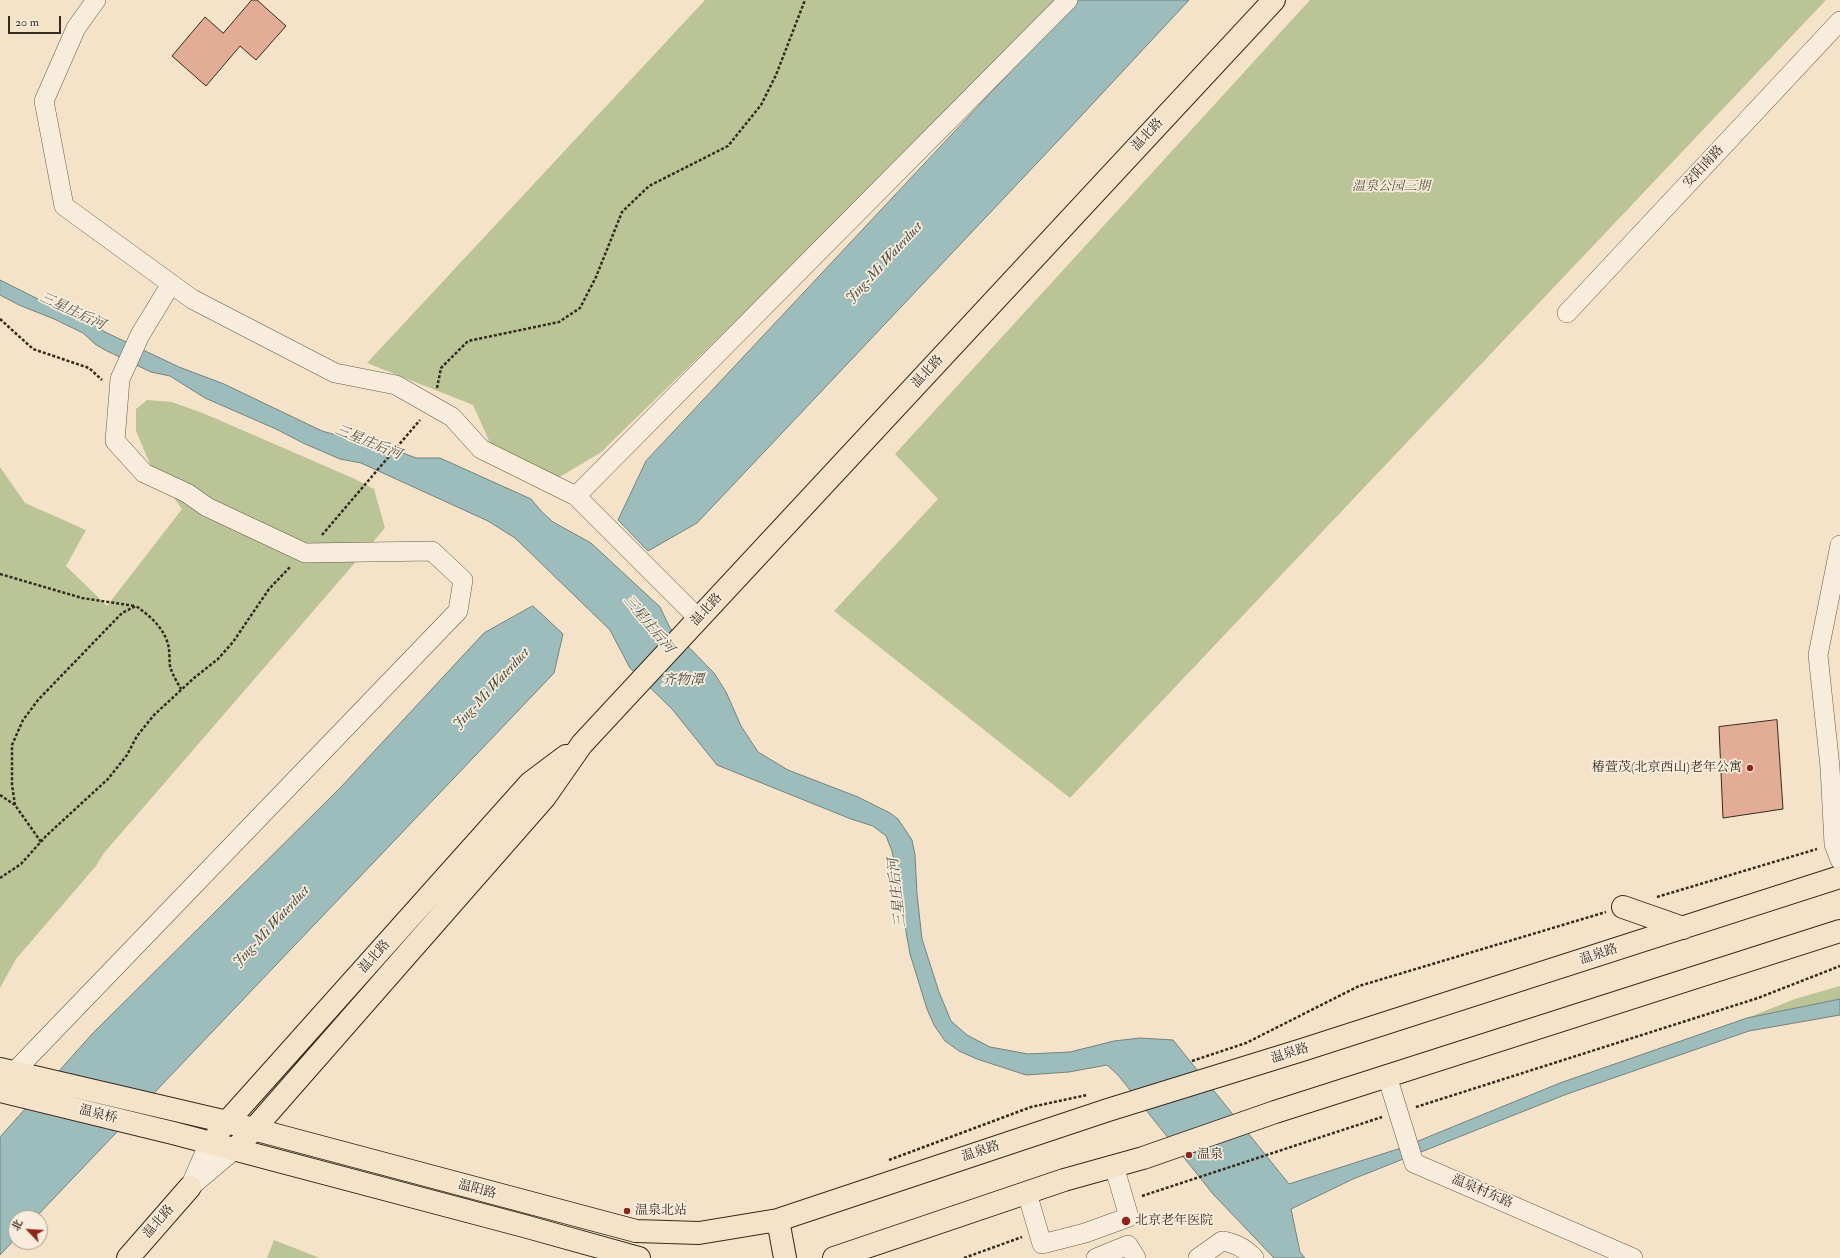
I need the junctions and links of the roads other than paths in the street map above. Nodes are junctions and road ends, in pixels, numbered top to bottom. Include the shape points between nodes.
1 (96, 0) edge
2 (1068, 0) edge
3 (1274, 0) edge
4 (1840, 21) edge
5 (171, 284) junction
6 (1568, 314) dead end
7 (576, 496) junction
8 (1840, 545) edge
9 (699, 619) junction
10 (582, 744) junction
11 (1837, 852) edge
12 (1840, 877) edge
13 (1623, 907) road end
14 (1683, 928) junction
15 (1840, 931) edge
16 (16, 1073) edge
17 (1387, 1076) junction
18 (0, 1091) edge
19 (181, 1112) joint
20 (226, 1122) junction
21 (254, 1129) junction
22 (173, 1133) joint
23 (209, 1143) junction
24 (234, 1150) junction
25 (1114, 1166) junction
26 (190, 1187) junction
27 (1027, 1193) junction
28 (778, 1220) junction
29 (1085, 1232) junction
30 (128, 1258) edge
31 (639, 1258) edge
32 (784, 1258) edge
33 (834, 1258) edge
34 (1096, 1258) edge
35 (1136, 1258) edge
36 (1198, 1258) edge
37 (1254, 1258) edge
38 (1633, 1258) edge

1 - 5 street via 76,28 44,101 64,206
2 - 7 street
3 - 9 main road, 温北路
4 - 6 street, 安阳南路
5 - 7 street via 192,299 335,373 396,385 452,417 480,449
5 - 16 street via 140,335 119,388 115,441 144,473 187,493 207,507 305,553 432,551 463,580 458,611
7 - 9 street
8 - 11 street via 1818,656
9 - 10 main road, 温北路
10 - 20 main road, 温北路 via 530,783
10 - 21 main road, 温北路 via 545,797
12 - 14 main road, 温泉路
13 - 14 main road
14 - 28 main road, 温泉路 via 1108,1110
15 - 17 main road
16 - 19 main road, 温泉桥
17 - 25 main road
17 - 38 street, 温泉村东路 via 1414,1163
18 - 22 main road, 温泉桥
19 - 20 main road, 温阳路
20 - 21 main road, 温阳路
20 - 23 main road, 温北路
21 - 24 main road, 温北路
21 - 28 main road, 温阳路 via 636,1231 699,1233
22 - 23 main road, 温阳路
23 - 24 main road, 温阳路
23 - 26 street, 温北路
24 - 26 street, 温北路
24 - 31 main road, 温阳路
25 - 27 main road
25 - 29 street via 1129,1217
26 - 30 main road, 温北路
27 - 29 street via 1042,1244
27 - 33 main road
28 - 32 main road
29 - 34 street
34 - 35 street via 1128,1245
36 - 37 street via 1222,1241 1234,1242

